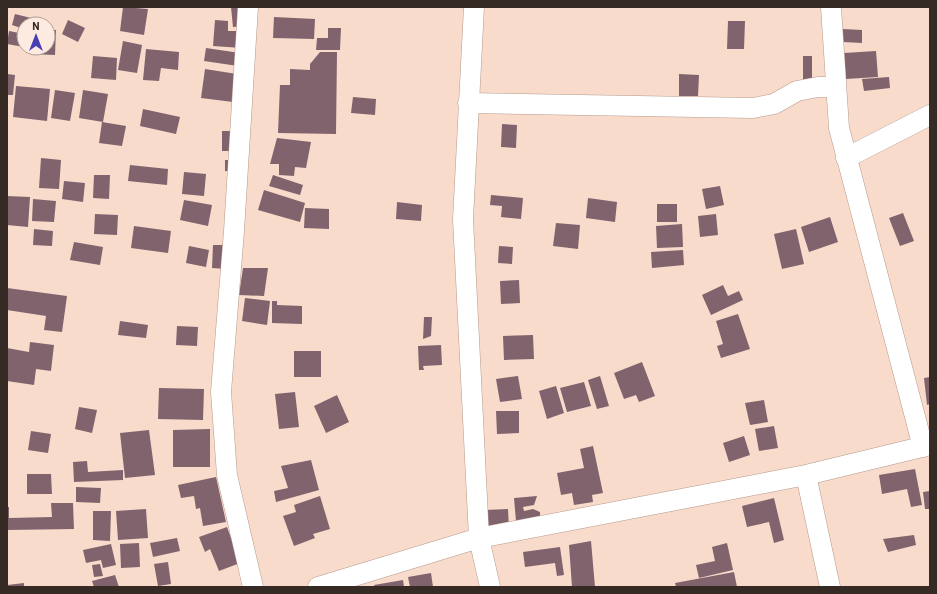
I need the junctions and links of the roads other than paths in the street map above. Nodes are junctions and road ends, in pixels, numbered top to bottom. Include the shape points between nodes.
1 (248, 7) edge
2 (474, 7) edge
3 (831, 7) edge
4 (836, 87) junction
5 (468, 103) junction
6 (930, 115) edge
7 (846, 158) junction
8 (927, 446) edge
9 (806, 475) junction
10 (479, 538) junction
11 (253, 587) edge
12 (322, 587) edge
13 (490, 587) edge
14 (830, 587) edge

1 - 11 street via 221,392 226,475
2 - 5 street
3 - 4 street
4 - 5 street via 797,91 774,104 753,108
4 - 7 street via 839,128
5 - 10 street via 463,219
6 - 7 street
7 - 8 street
8 - 9 street
9 - 10 street
9 - 14 street
10 - 12 street
10 - 13 street

